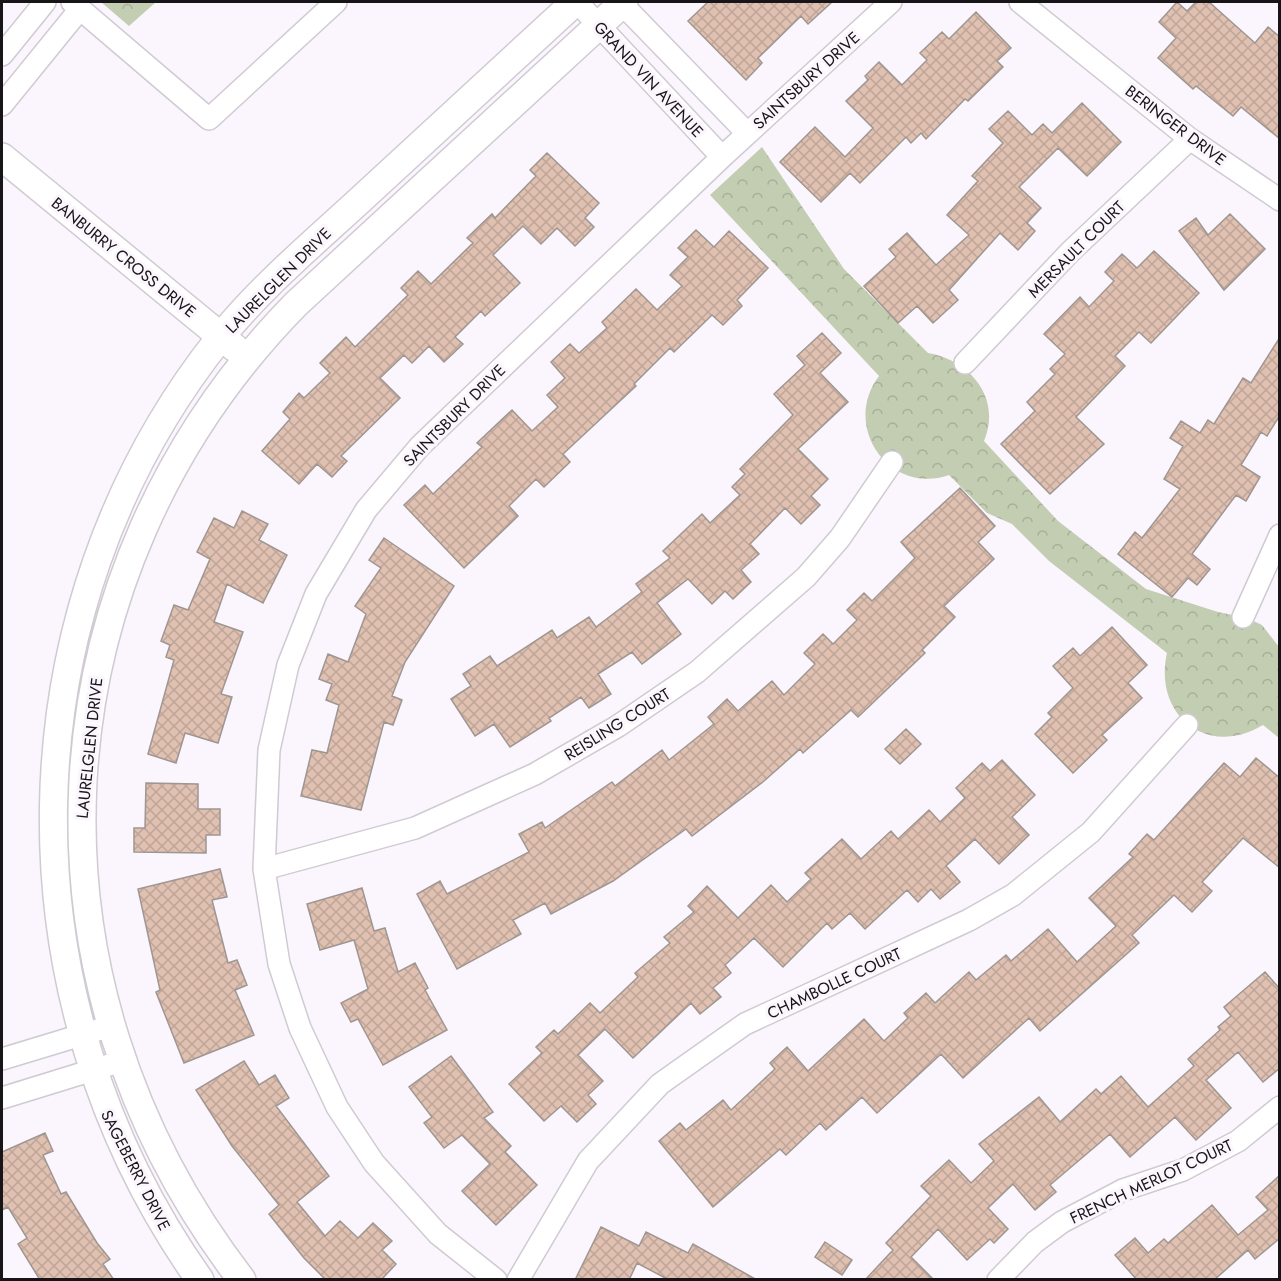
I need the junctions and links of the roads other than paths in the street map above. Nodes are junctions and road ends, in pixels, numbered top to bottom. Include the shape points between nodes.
1 (45, 2) edge
2 (336, 2) edge
3 (576, 2) edge
4 (622, 2) edge
5 (891, 2) edge
6 (1020, 2) edge
7 (76, 5) edge
8 (598, 25) junction
9 (2, 55) edge
10 (2, 105) edge
11 (747, 133) junction
12 (1190, 139) junction
13 (722, 157) junction
14 (2, 158) edge
15 (1280, 200) edge
16 (221, 337) junction
17 (246, 358) junction
18 (964, 363) dead end
19 (892, 462) dead end
20 (1280, 536) edge
21 (1243, 617) dead end
22 (1188, 725) dead end
23 (264, 869) junction
24 (116, 1044) junction
25 (84, 1053) junction
26 (2, 1059) edge
27 (2, 1098) edge
28 (1280, 1107) edge
29 (200, 1280) edge
30 (242, 1280) edge
31 (496, 1280) edge
32 (518, 1280) edge
33 (998, 1280) edge

1 - 9 street
2 - 7 street via 208,119
3 - 8 street, GRAND VIN AVENUE
3 - 16 street, LAURELGLEN DRIVE via 292,263
4 - 8 street, LAURELGLEN DRIVE
4 - 11 street, GRAND VIN AVENUE
5 - 11 street, SAINTSBURY DRIVE
6 - 12 street, BERINGER DRIVE
7 - 10 street
8 - 13 street, GRAND VIN AVENUE
8 - 17 street, LAURELGLEN DRIVE via 296,304
11 - 13 street, SAINTSBURY DRIVE
12 - 15 street, BERINGER DRIVE
12 - 18 street, MERSAULT COURT via 1070,252
13 - 23 street, SAINTSBURY DRIVE via 420,446 366,510 316,594 288,665 269,750
14 - 16 street, BANBURRY CROSS DRIVE
16 - 17 street, BANBURRY CROSS DRIVE
16 - 25 street, LAURELGLEN DRIVE via 171,408 128,483 94,563 69,646 53,745 49,855 61,962
17 - 24 street, LAURELGLEN DRIVE via 178,459 137,539 110,614 95,679 82,831 92,942
19 - 23 street, REISLING COURT via 840,538 806,577 697,672 618,726 535,774 416,828
20 - 21 street
22 - 32 street, CHAMBOLLE COURT via 1091,832 1012,895 969,920 745,1024 660,1084 588,1161
23 - 31 street, SAINTSBURY DRIVE via 279,964 300,1028 337,1107 374,1163 438,1234
24 - 25 street
24 - 25 street
24 - 30 street, SAGEBERRY DRIVE via 144,1119 172,1176
25 - 26 street
25 - 27 street
25 - 29 street, SAGEBERRY DRIVE via 112,1126 145,1193
28 - 33 street, FRENCH MERLOT COURT via 1238,1141 1183,1170 1123,1190 1062,1222 1035,1242

